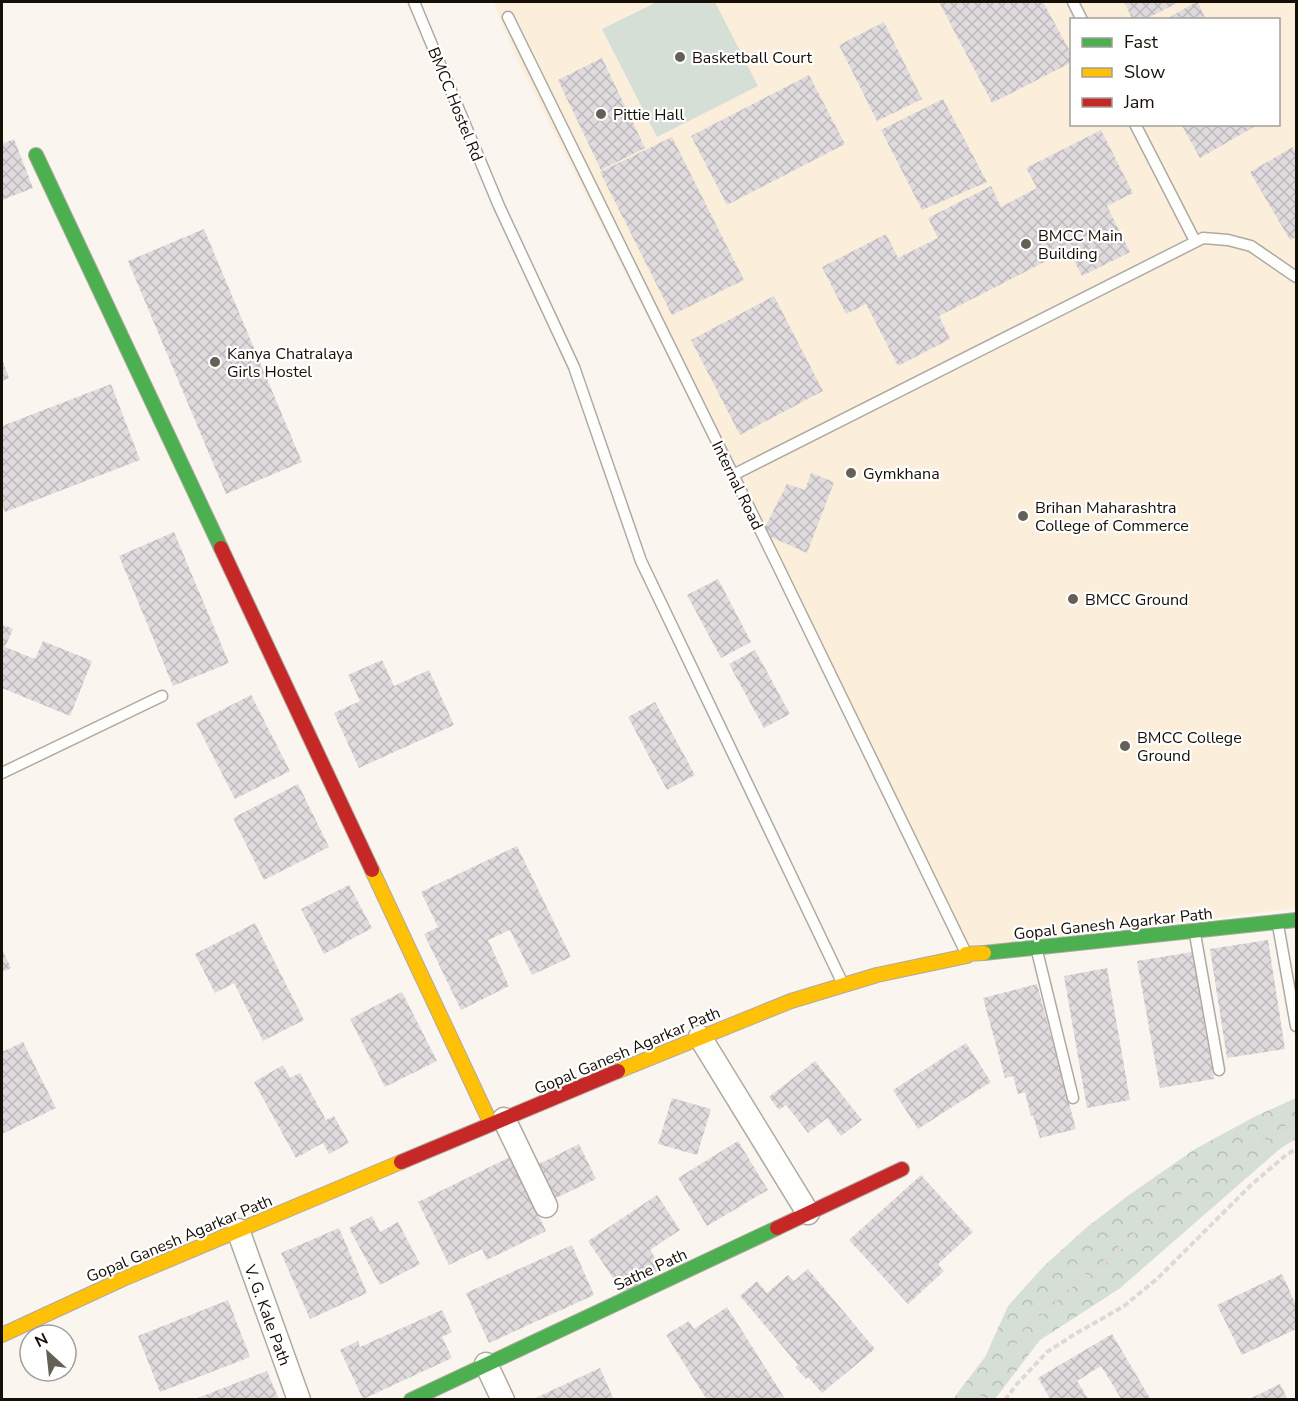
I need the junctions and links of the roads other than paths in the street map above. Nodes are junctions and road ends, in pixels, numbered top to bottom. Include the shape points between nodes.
1 (414, 2) edge
2 (1073, 2) edge
3 (507, 17) dead end
4 (1081, 18) edge
5 (1136, 126) edge
6 (36, 155) dead end
7 (1195, 242) junction
8 (1296, 277) edge
9 (733, 476) junction
10 (162, 696) dead end
11 (2, 773) edge
12 (1296, 920) edge
13 (1277, 922) junction
14 (1194, 931) junction
15 (1037, 948) junction
16 (966, 954) junction
17 (843, 985) junction
18 (1296, 1026) edge
19 (700, 1036) junction
20 (1220, 1070) dead end
21 (1073, 1098) dead end
22 (497, 1122) junction
23 (902, 1169) dead end
24 (546, 1206) dead end
25 (808, 1213) junction
26 (238, 1230) junction
27 (2, 1335) edge
28 (486, 1364) junction
29 (299, 1400) edge
30 (411, 1400) edge
31 (503, 1400) edge

1 - 17 lane, BMCC Hostel Rd via 499,206 574,367 640,561
2 - 4 lane
3 - 9 lane, Internal Road
5 - 7 lane
6 - 22 street
7 - 8 lane via 1203,238 1220,239 1251,246
7 - 9 lane
9 - 16 lane, Internal Road
10 - 11 lane
12 - 13 street, Gopal Ganesh Agarkar Path
13 - 14 street, Gopal Ganesh Agarkar Path
13 - 18 lane
14 - 15 street, Gopal Ganesh Agarkar Path
14 - 20 lane
15 - 16 street, Gopal Ganesh Agarkar Path
15 - 21 lane
16 - 17 street, Gopal Ganesh Agarkar Path
17 - 19 street, Gopal Ganesh Agarkar Path
19 - 22 street, Gopal Ganesh Agarkar Path
19 - 25 street
22 - 24 street
22 - 26 street, Gopal Ganesh Agarkar Path
23 - 25 street, Sathe Path
25 - 28 street, Sathe Path
26 - 27 street, Gopal Ganesh Agarkar Path
26 - 29 street, V. G. Kale Path
28 - 30 street, Sathe Path
28 - 31 street

